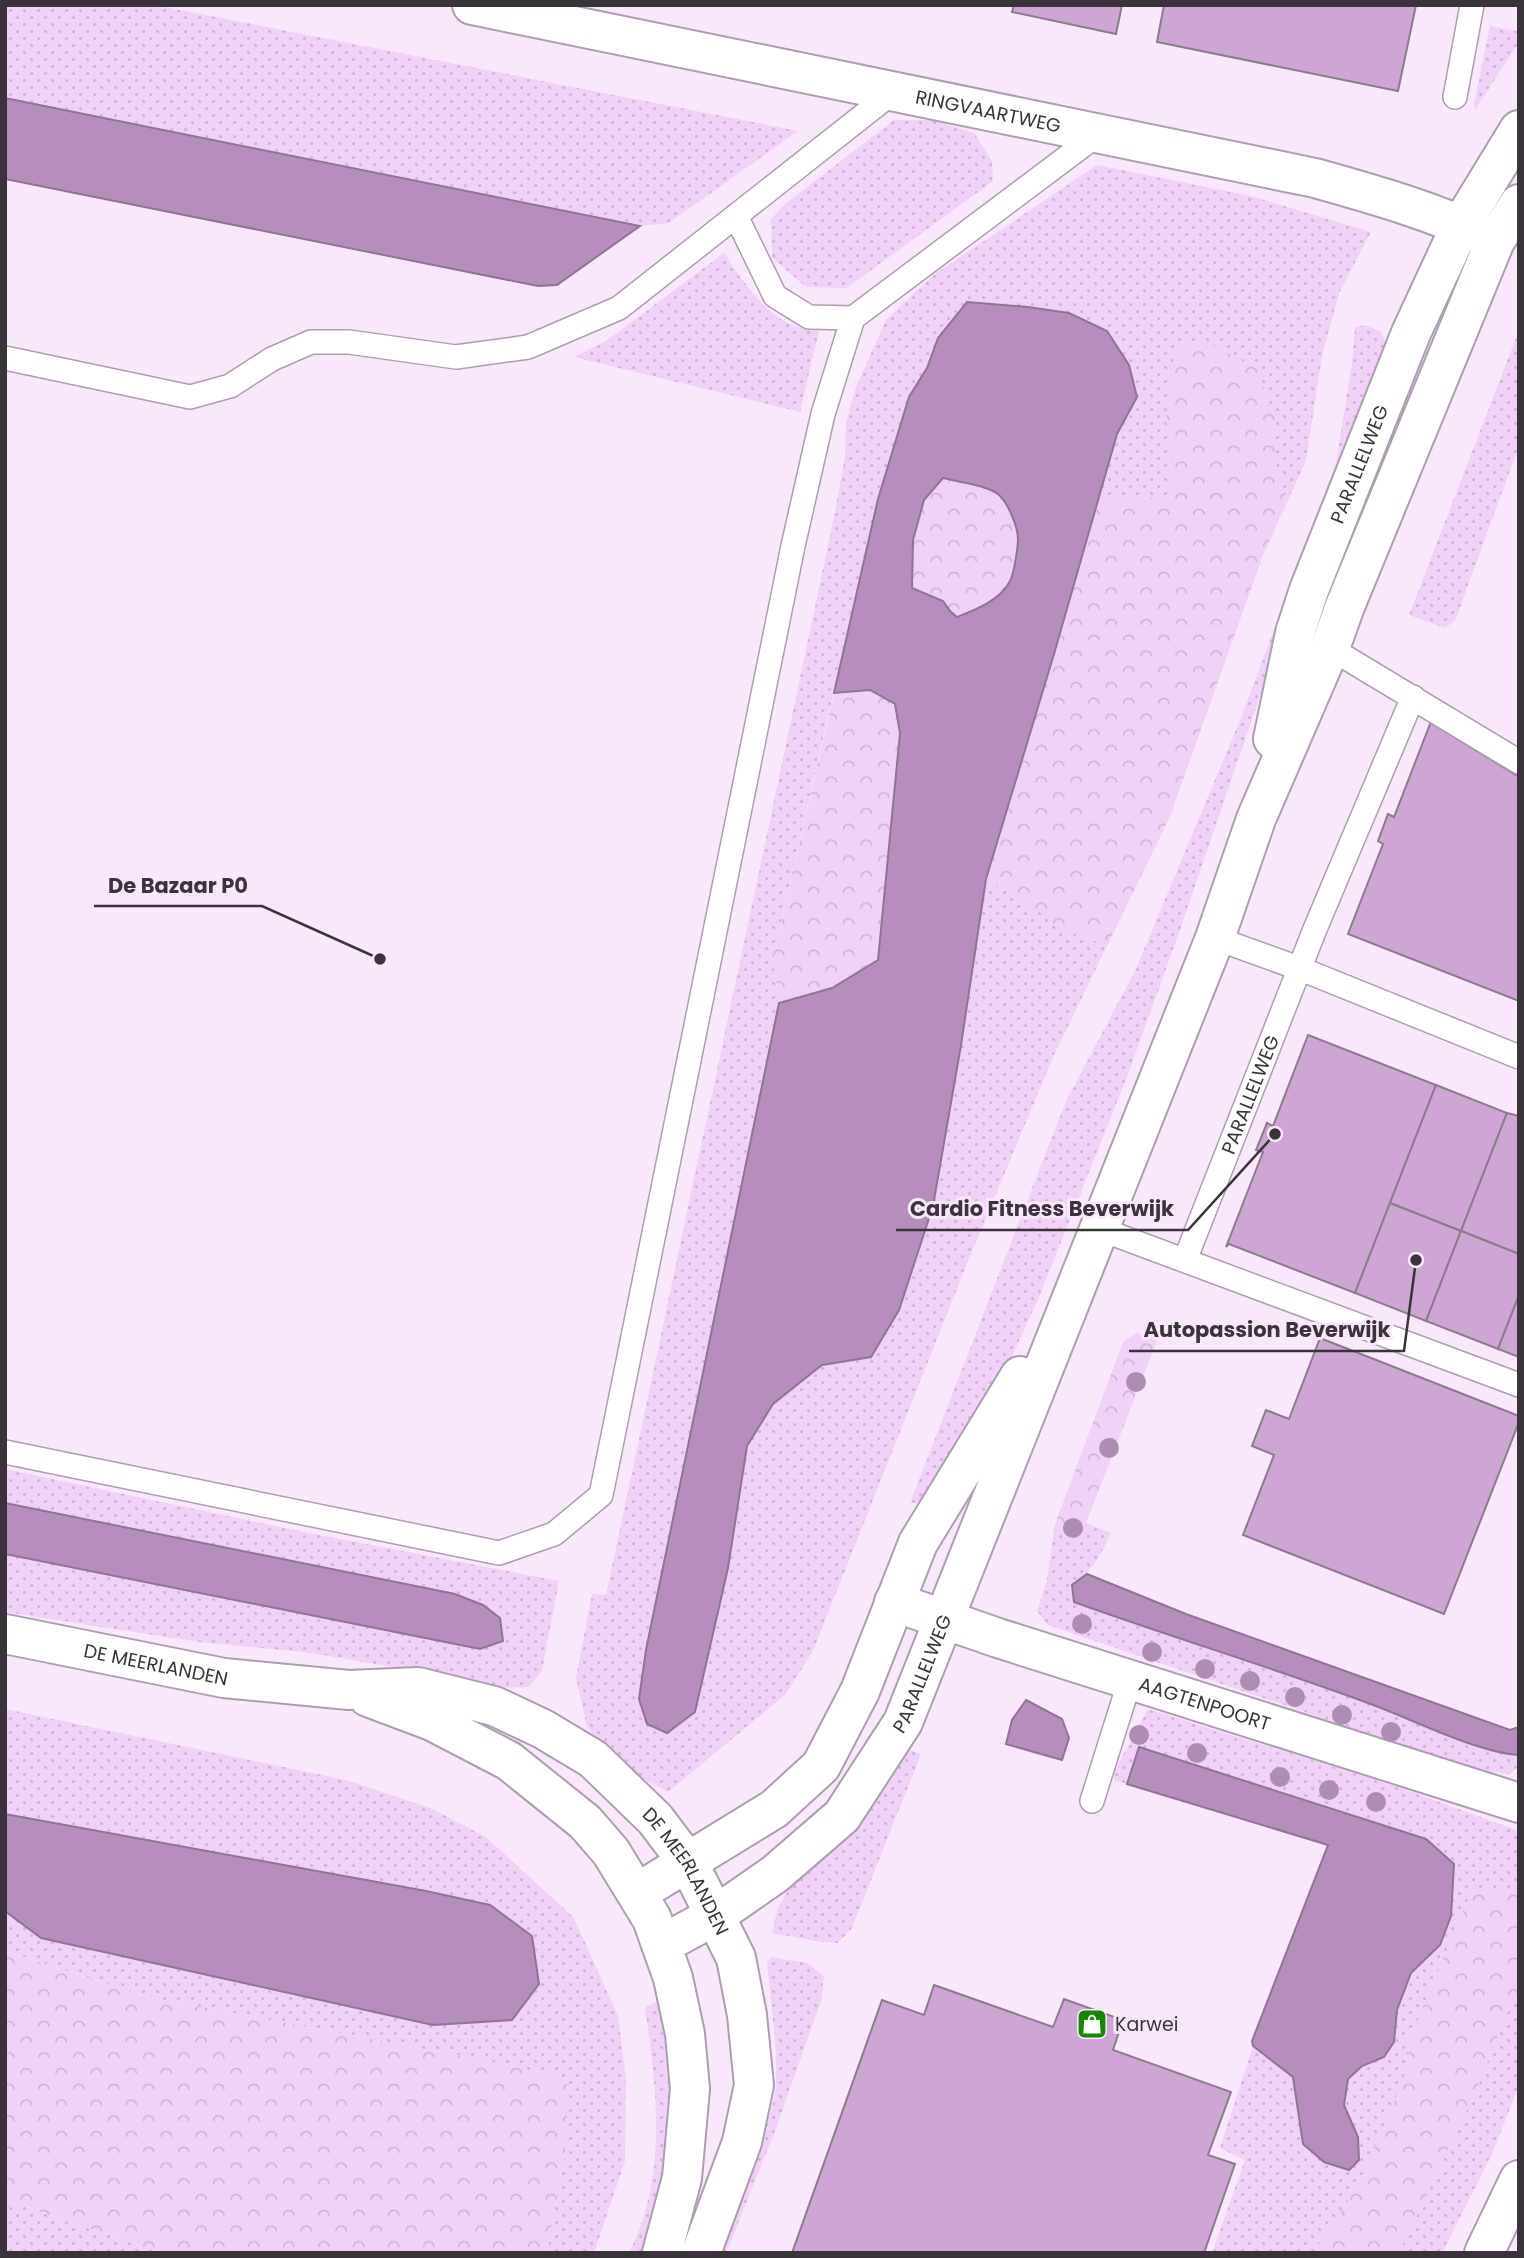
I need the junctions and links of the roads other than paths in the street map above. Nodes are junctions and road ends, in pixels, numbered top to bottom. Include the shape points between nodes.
1 (472, 5) edge
2 (1472, 5) edge
3 (893, 92) junction
4 (1455, 97) dead end
5 (1519, 130) edge
6 (1098, 134) junction
7 (1519, 204) edge
8 (736, 216) junction
9 (1461, 225) junction
10 (1495, 241) junction
11 (853, 318) junction
12 (5, 358) edge
13 (1330, 648) junction
14 (1413, 697) junction
15 (1519, 762) edge
16 (1256, 819) junction
17 (1215, 938) junction
18 (1301, 969) junction
19 (1519, 1057) edge
20 (1100, 1229) junction
21 (1185, 1260) junction
22 (1064, 1314) junction
23 (1519, 1385) edge
24 (5, 1452) edge
25 (894, 1602) junction
26 (945, 1619) junction
27 (5, 1634) edge
28 (1130, 1680) junction
29 (349, 1690) junction
30 (1092, 1801) dead end
31 (1519, 1803) edge
32 (689, 1864) junction
33 (637, 1893) junction
34 (716, 1915) junction
35 (663, 1944) junction
36 (1519, 2180) edge
37 (662, 2253) edge
38 (701, 2253) edge
39 (1484, 2253) edge

1 - 3 main road, RINGVAARTWEG
2 - 4 lane
3 - 6 main road, RINGVAARTWEG
3 - 8 lane
5 - 9 main road, PARALLELWEG
6 - 9 main road, RINGVAARTWEG via 1315,178 1401,202
6 - 11 lane
7 - 10 main road, PARALLELWEG
8 - 11 lane via 775,296 809,317
8 - 12 lane via 619,308 528,347 456,357 349,342 311,342 272,359 230,386 190,397
9 - 10 main road, RINGVAARTWEG
9 - 16 main road, PARALLELWEG via 1411,333 1309,590 1295,633
10 - 13 main road, PARALLELWEG
11 - 24 lane via 823,414 793,546 601,1495 554,1534 499,1553
13 - 14 lane
13 - 16 main road, PARALLELWEG
14 - 15 lane
14 - 18 lane, PARALLELWEG
16 - 17 main road, PARALLELWEG
17 - 18 lane
17 - 20 main road, PARALLELWEG
18 - 19 lane
18 - 21 lane, PARALLELWEG
20 - 21 lane
20 - 22 main road, PARALLELWEG
21 - 23 lane
22 - 25 main road, PARALLELWEG via 1018,1379 918,1542
22 - 26 main road, PARALLELWEG
25 - 26 main road, AAGTENPOORT
25 - 32 main road, PARALLELWEG via 860,1691 821,1766 774,1810
26 - 28 main road, AAGTENPOORT
26 - 34 main road, PARALLELWEG via 903,1722 842,1816 775,1874
27 - 29 main road, DE MEERLANDEN via 224,1678
28 - 30 lane
28 - 31 main road, AAGTENPOORT
29 - 32 main road, DE MEERLANDEN via 418,1688 494,1706 543,1729 593,1759 655,1819
29 - 33 main road, DE MEERLANDEN via 432,1721 509,1761 584,1822 611,1852
32 - 33 main road, PARALLELWEG
32 - 34 main road, DE MEERLANDEN
33 - 35 main road, DE MEERLANDEN
34 - 35 main road, PARALLELWEG
34 - 38 main road, DE MEERLANDEN via 736,1958 754,2085 742,2142
35 - 37 main road, DE MEERLANDEN via 685,2034 690,2089 682,2178
36 - 39 main road

